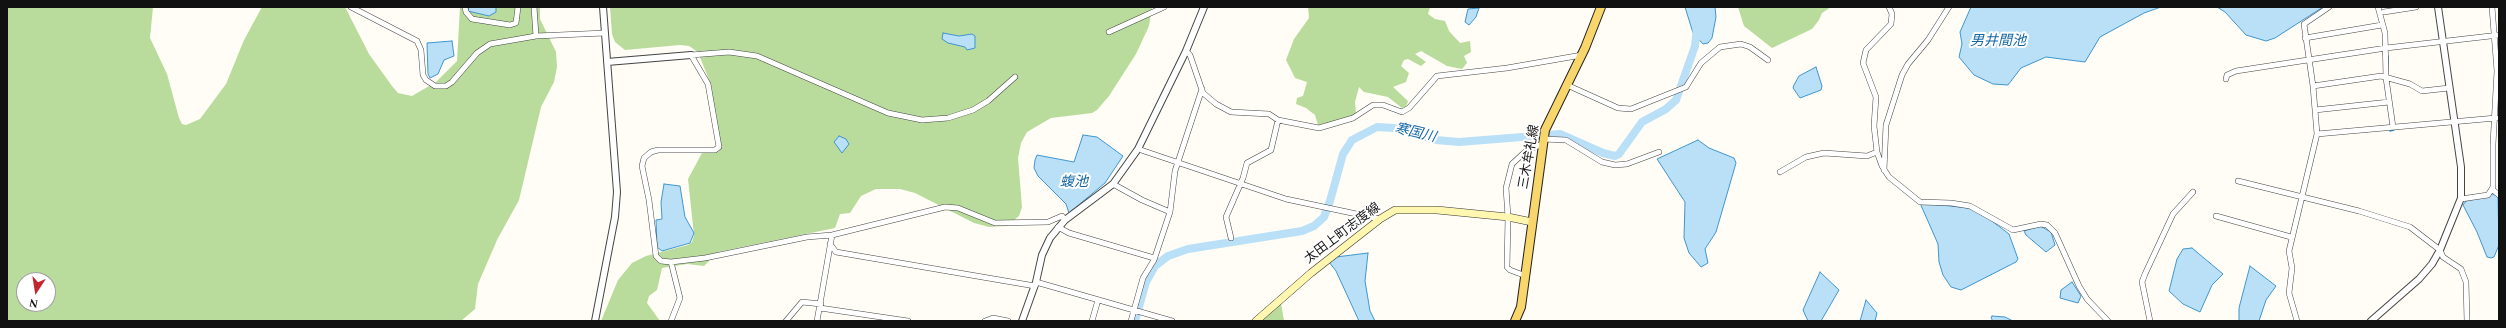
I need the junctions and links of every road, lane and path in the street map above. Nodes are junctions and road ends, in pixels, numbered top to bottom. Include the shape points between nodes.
1 (351, 7) edge
2 (465, 7) edge
3 (518, 7) edge
4 (534, 7) edge
5 (603, 7) edge
6 (1164, 7) edge
7 (1204, 7) edge
8 (1601, 7) edge
9 (1889, 7) edge
10 (1949, 7) edge
11 (2329, 7) edge
12 (2378, 7) edge
13 (2416, 7) edge
14 (2438, 7) edge
15 (2492, 7) edge
16 (2384, 12) dead end
17 (2382, 25) junction
18 (1109, 32) dead end
19 (605, 33) junction
20 (2497, 35) edge
21 (536, 36) junction
22 (2305, 38) junction
23 (2442, 42) junction
24 (2386, 48) junction
25 (1186, 51) junction
26 (691, 55) junction
27 (1582, 55) junction
28 (1768, 60) dead end
29 (2308, 60) junction
30 (607, 62) junction
31 (1015, 77) dead end
32 (2226, 78) dead end
33 (2386, 78) junction
34 (1567, 85) junction
35 (2313, 86) junction
36 (2449, 88) junction
37 (1202, 89) junction
38 (2388, 102) junction
39 (2316, 110) junction
40 (2496, 118) junction
41 (1278, 120) junction
42 (2454, 122) junction
43 (2392, 127) junction
44 (2317, 134) junction
45 (1544, 138) junction
46 (1138, 149) junction
47 (1659, 152) dead end
48 (1877, 152) junction
49 (1178, 161) junction
50 (1884, 170) junction
51 (1780, 172) dead end
52 (2238, 181) dead end
53 (1240, 183) junction
54 (1113, 184) junction
55 (2493, 190) junction
56 (2193, 192) dead end
57 (2499, 195) edge
58 (2302, 197) junction
59 (2461, 199) junction
60 (1170, 212) junction
61 (2216, 216) dead end
62 (1508, 217) junction
63 (1380, 219) junction
64 (1065, 220) junction
65 (1532, 222) junction
66 (1058, 227) junction
67 (832, 235) junction
68 (2291, 237) junction
69 (1230, 238) dead end
70 (830, 244) junction
71 (2440, 250) junction
72 (1154, 258) junction
73 (671, 262) junction
74 (1526, 276) junction
75 (1036, 284) junction
76 (1098, 300) junction
77 (820, 306) junction
78 (1134, 310) junction
79 (1518, 319) edge
80 (595, 321) edge
81 (671, 321) edge
82 (786, 321) edge
83 (818, 321) edge
84 (908, 321) edge
85 (985, 321) edge
86 (1008, 321) edge
87 (1022, 321) edge
88 (1092, 321) edge
89 (1131, 321) edge
90 (1172, 321) edge
91 (1256, 321) edge
92 (2108, 321) edge
93 (2150, 321) edge
94 (2297, 321) edge
95 (2372, 321) edge
96 (2467, 321) edge

1 - 21 street via 417,40 421,50 423,75 435,86 446,86 452,82 484,47 501,41
2 - 3 street via 472,19 510,25 516,23
4 - 21 street
5 - 19 street
6 - 18 street
7 - 25 street
8 - 27 main road, 三木牟礼線
9 - 48 street via 1892,14 1891,24 1866,50 1863,64 1874,90
10 - 50 street via 1902,75 1886,125
11 - 22 street via 2304,24
12 - 17 street
13 - 16 street
14 - 23 street
15 - 20 street
17 - 22 street
17 - 24 street
19 - 21 street
19 - 30 street
20 - 23 street
20 - 40 street
22 - 29 street
23 - 24 street
23 - 36 street
24 - 29 street
24 - 33 street
25 - 37 street via 1190,55
25 - 46 street
26 - 30 street
26 - 31 street via 729,52 757,56 888,113 922,120 948,118 973,110 988,101
26 - 73 street via 708,84 719,148 658,150 647,154 642,162 656,256 661,261
27 - 34 main road, 三木牟礼線
27 - 41 street via 1507,68 1437,76 1410,108 1402,112 1383,105 1373,105 1353,118 1319,128
28 - 34 street via 1741,44 1720,47 1701,63 1686,87 1631,109 1618,108
29 - 32 street via 2236,71
29 - 35 street
30 - 80 street via 616,205
33 - 35 street via 2381,76
33 - 36 street via 2410,84 2422,91
33 - 38 street
34 - 45 main road, 三木牟礼線
35 - 39 street
36 - 42 street
37 - 41 street via 1216,104 1231,112 1269,114
37 - 49 street
38 - 39 street
38 - 43 street
39 - 44 street
40 - 42 street
40 - 55 street
41 - 53 street via 1271,150 1247,163
42 - 43 street
42 - 59 street via 2462,172
43 - 44 street
44 - 58 street
45 - 47 street via 1566,140 1602,162 1615,165 1627,164
45 - 62 street via 1512,164 1505,196
45 - 65 main road, 三木牟礼線
46 - 49 street
46 - 54 street
48 - 50 street
48 - 51 street via 1867,156 1824,153 1806,157
49 - 53 street
49 - 60 street
50 - 92 street via 1896,184 1920,202 1970,206 2013,230 2047,225 2056,234 2071,273 2087,299
52 - 58 street
53 - 63 street via 1286,199
53 - 69 street via 1226,217
54 - 60 street
54 - 64 street
55 - 57 street
55 - 59 street via 2488,195
56 - 93 street via 2173,214 2142,282
58 - 68 street
58 - 71 street via 2403,224
59 - 71 street
60 - 72 street
61 - 68 street
62 - 63 main road, 太田上町志度線 via 1405,209 1395,210
62 - 65 main road, 太田上町志度線
62 - 74 street via 1507,266 1510,270
63 - 91 main road, 太田上町志度線 via 1311,273
64 - 66 street
64 - 67 street via 1062,216 1048,222 995,223 958,208 945,207
65 - 74 main road, 三木牟礼線
66 - 72 street
66 - 75 street via 1045,246
67 - 70 street
67 - 73 street via 807,237 705,258
68 - 94 street via 2289,250 2292,268 2289,293
70 - 75 street via 836,252
70 - 77 street
71 - 95 street via 2424,274
71 - 96 street via 2443,257 2455,263 2464,274
72 - 78 street via 1143,278
73 - 81 street via 680,298
74 - 79 main road, 三木牟礼線
75 - 76 street
75 - 87 street
76 - 78 street
76 - 88 street
77 - 82 street via 802,302
77 - 83 street
77 - 84 street
78 - 89 street
78 - 90 street
85 - 86 street via 993,318

